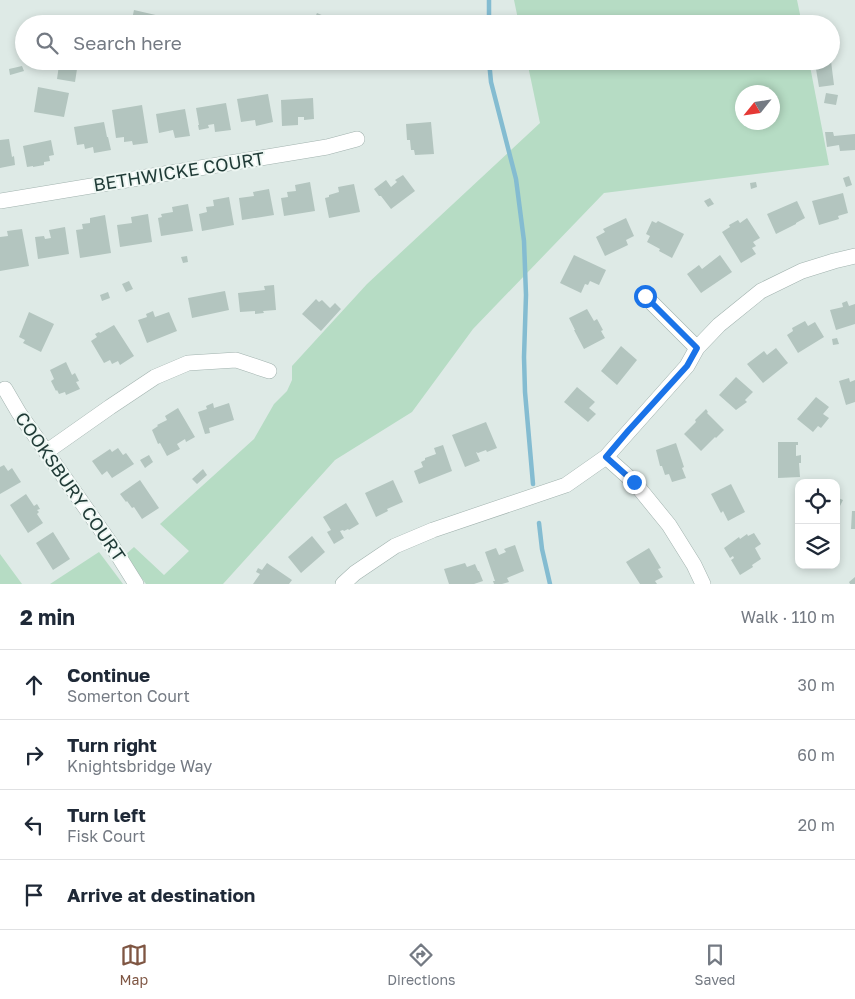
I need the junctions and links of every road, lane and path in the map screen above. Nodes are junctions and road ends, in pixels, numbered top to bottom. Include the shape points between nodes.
1 (357, 139) dead end
2 (0, 201) edge
3 (855, 256) edge
4 (645, 296) dead end
5 (697, 348) junction
6 (269, 371) dead end
7 (5, 389) dead end
8 (46, 452) junction
9 (606, 457) junction
10 (136, 584) edge
11 (343, 584) edge
12 (703, 584) edge

1 - 2 street, BETHWICKE COURT via 327,147
3 - 5 street via 802,271 761,291 719,325
4 - 5 street
5 - 9 street via 687,366
6 - 8 street via 236,360 188,363 155,377
7 - 8 street, COOKSBURY COURT
8 - 10 street, COOKSBURY COURT
9 - 11 street via 566,485 395,546
9 - 12 street via 634,482 669,525

